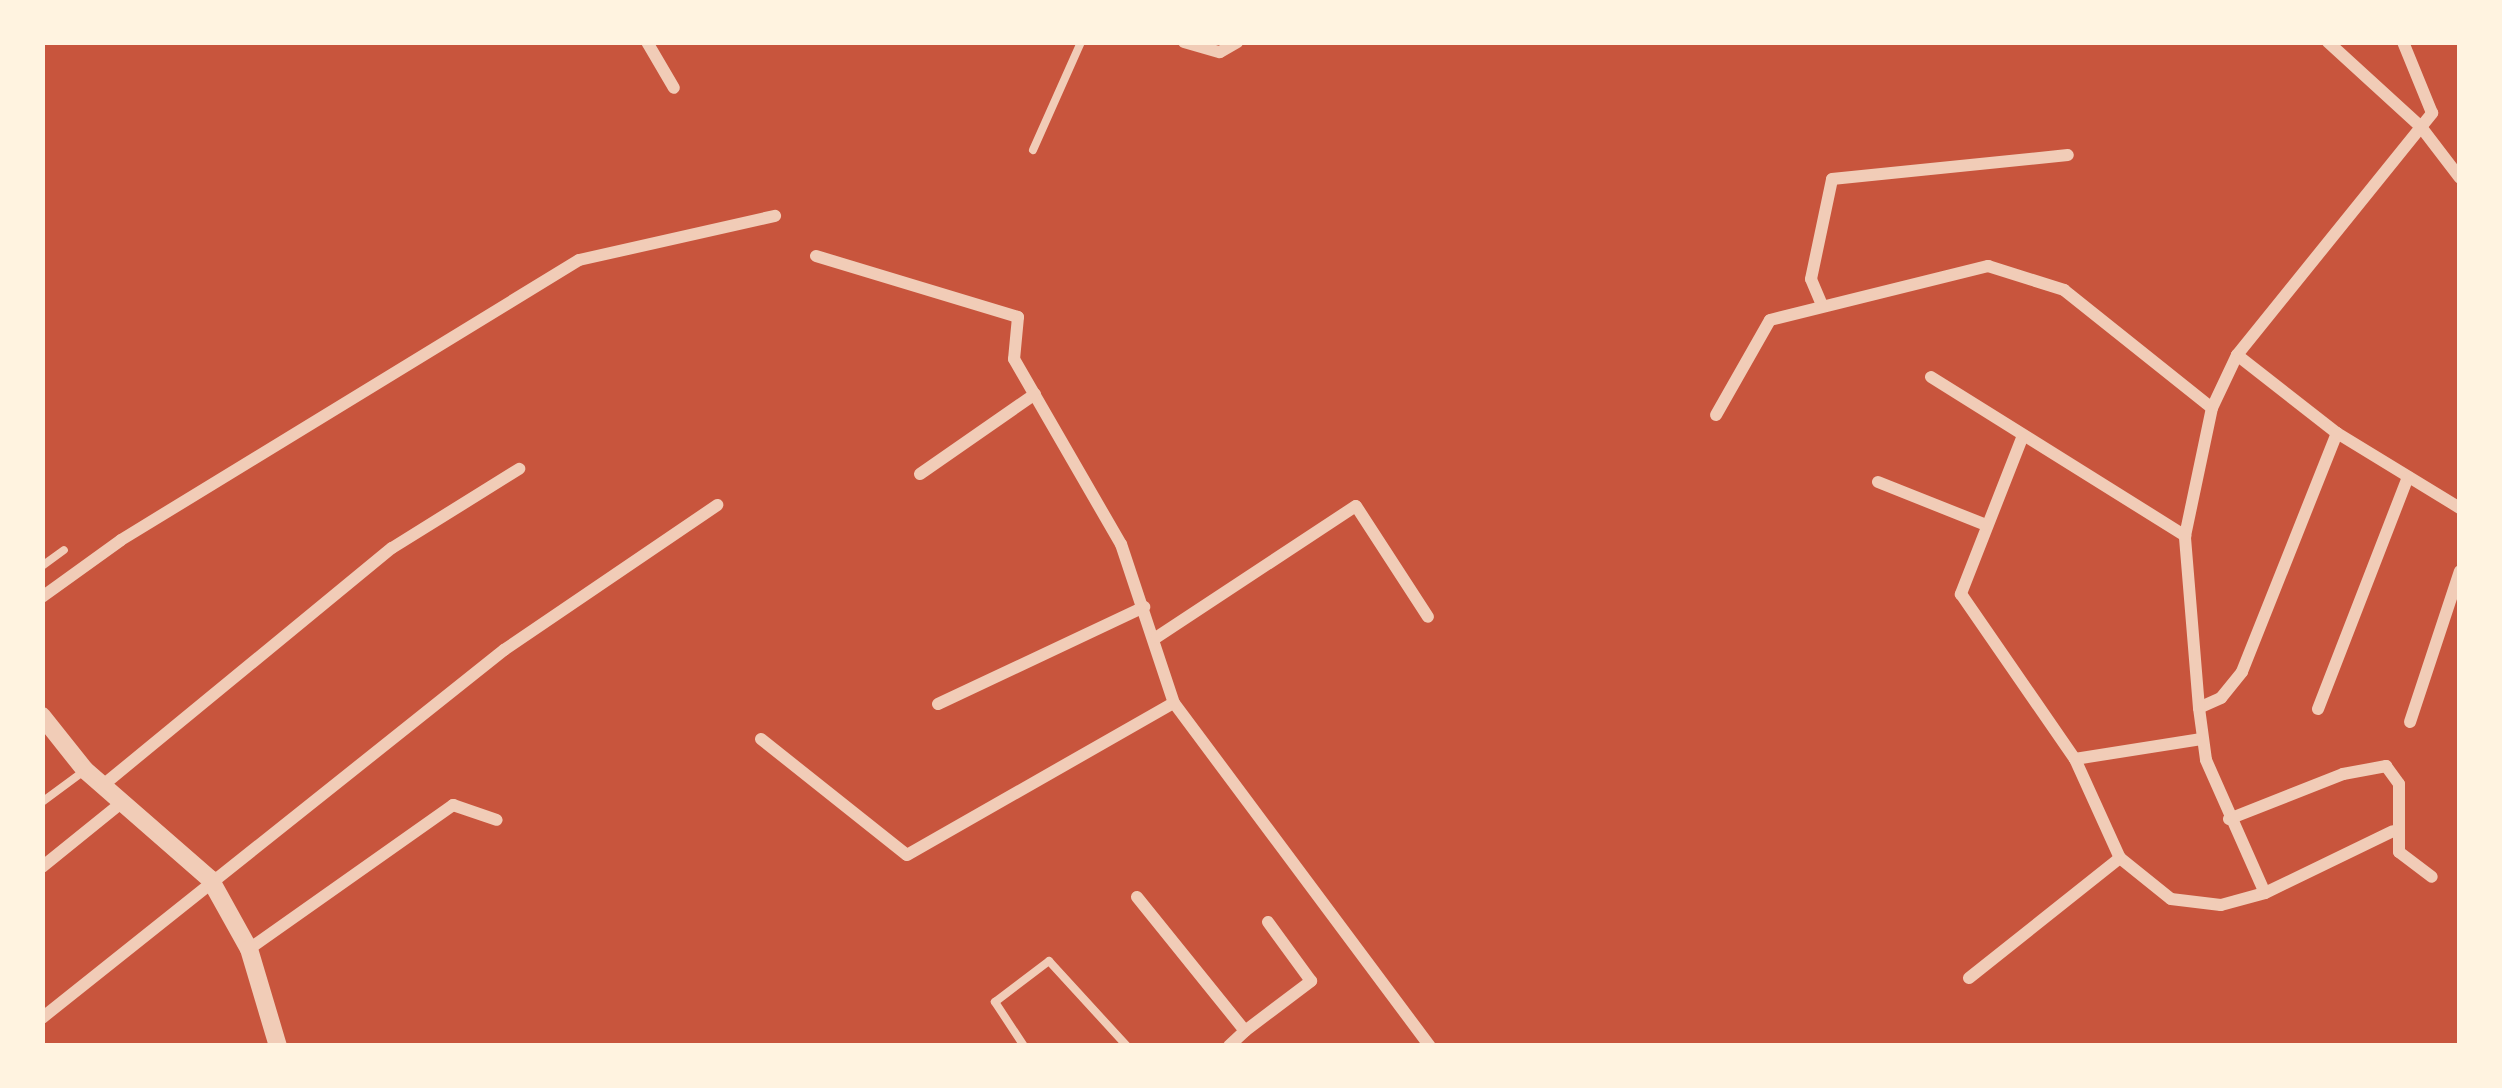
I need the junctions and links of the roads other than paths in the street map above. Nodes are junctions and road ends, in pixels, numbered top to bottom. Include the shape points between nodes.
1 (647, 42) edge
2 (1081, 42) edge
3 (1184, 42) edge
4 (1237, 42) edge
5 (2328, 42) edge
6 (2403, 42) edge
7 (674, 88) dead end
8 (2421, 127) junction
9 (1033, 150) dead end
10 (2068, 155) dead end
11 (2460, 178) edge
12 (775, 216) dead end
13 (816, 256) dead end
14 (1822, 305) junction
15 (2237, 355) junction
16 (1931, 377) dead end
17 (1035, 394) junction
18 (2212, 408) junction
19 (1715, 415) dead end
20 (2337, 433) junction
21 (2022, 438) junction
22 (520, 469) dead end
23 (920, 474) dead end
24 (2408, 477) junction
25 (1878, 482) dead end
26 (717, 505) dead end
27 (2460, 508) edge
28 (1986, 526) junction
29 (2185, 536) junction
30 (64, 550) dead end
31 (42, 566) edge
32 (2460, 571) edge
33 (42, 597) edge
34 (1144, 607) junction
35 (1428, 617) dead end
36 (1157, 638) junction
37 (1174, 703) junction
38 (938, 704) dead end
39 (2199, 707) junction
40 (2318, 709) dead end
41 (42, 716) edge
42 (2410, 722) dead end
43 (2200, 739) junction
44 (760, 740) dead end
45 (2075, 759) junction
46 (85, 770) junction
47 (102, 786) junction
48 (42, 802) edge
49 (120, 804) junction
50 (2229, 819) junction
51 (497, 820) dead end
52 (2393, 831) junction
53 (2120, 858) junction
54 (42, 867) edge
55 (2432, 877) dead end
56 (210, 879) junction
57 (2265, 893) junction
58 (1137, 897) dead end
59 (1268, 922) dead end
60 (249, 950) junction
61 (1969, 979) dead end
62 (42, 1018) edge
63 (1245, 1031) junction
64 (278, 1046) edge
65 (1024, 1046) edge
66 (1126, 1046) edge
67 (1228, 1046) edge
68 (1430, 1046) edge

1 - 7 street
2 - 9 lane
3 - 4 street via 1220,52
5 - 8 street
6 - 8 street via 2432,107
8 - 11 street
8 - 15 street
10 - 14 street via 1832,178 1811,278
12 - 33 street via 579,260 121,540
13 - 17 street via 1009,309 1018,321 1011,349
14 - 18 street via 1988,266 2064,290
14 - 19 street via 1767,322
15 - 18 street
15 - 20 street
16 - 21 street
17 - 23 street
17 - 34 street via 1121,544
18 - 29 street
20 - 24 street
20 - 39 street via 2242,672 2221,698
21 - 28 street
21 - 29 street via 2063,455
22 - 47 street via 392,548
24 - 27 street
24 - 40 street
25 - 28 street
26 - 56 street via 575,596
28 - 45 street via 1961,594
29 - 39 street
30 - 31 lane
32 - 42 street
34 - 36 street
34 - 38 street
35 - 36 street via 1356,506
36 - 37 street
37 - 44 street via 908,855
37 - 68 street
39 - 43 street
41 - 46 street
43 - 45 street
43 - 50 street
45 - 53 street
46 - 47 street
46 - 48 lane
47 - 49 street
49 - 54 street
49 - 56 street
50 - 52 street via 2343,774 2386,766 2399,784
50 - 57 street
51 - 60 street via 453,805
52 - 55 street via 2399,852
52 - 57 street
53 - 57 street via 2171,899 2221,905
53 - 61 street
56 - 60 street
56 - 62 street
58 - 63 street
59 - 63 street via 1311,981
60 - 64 street
63 - 67 street
65 - 66 lane via 995,1002 1049,961

